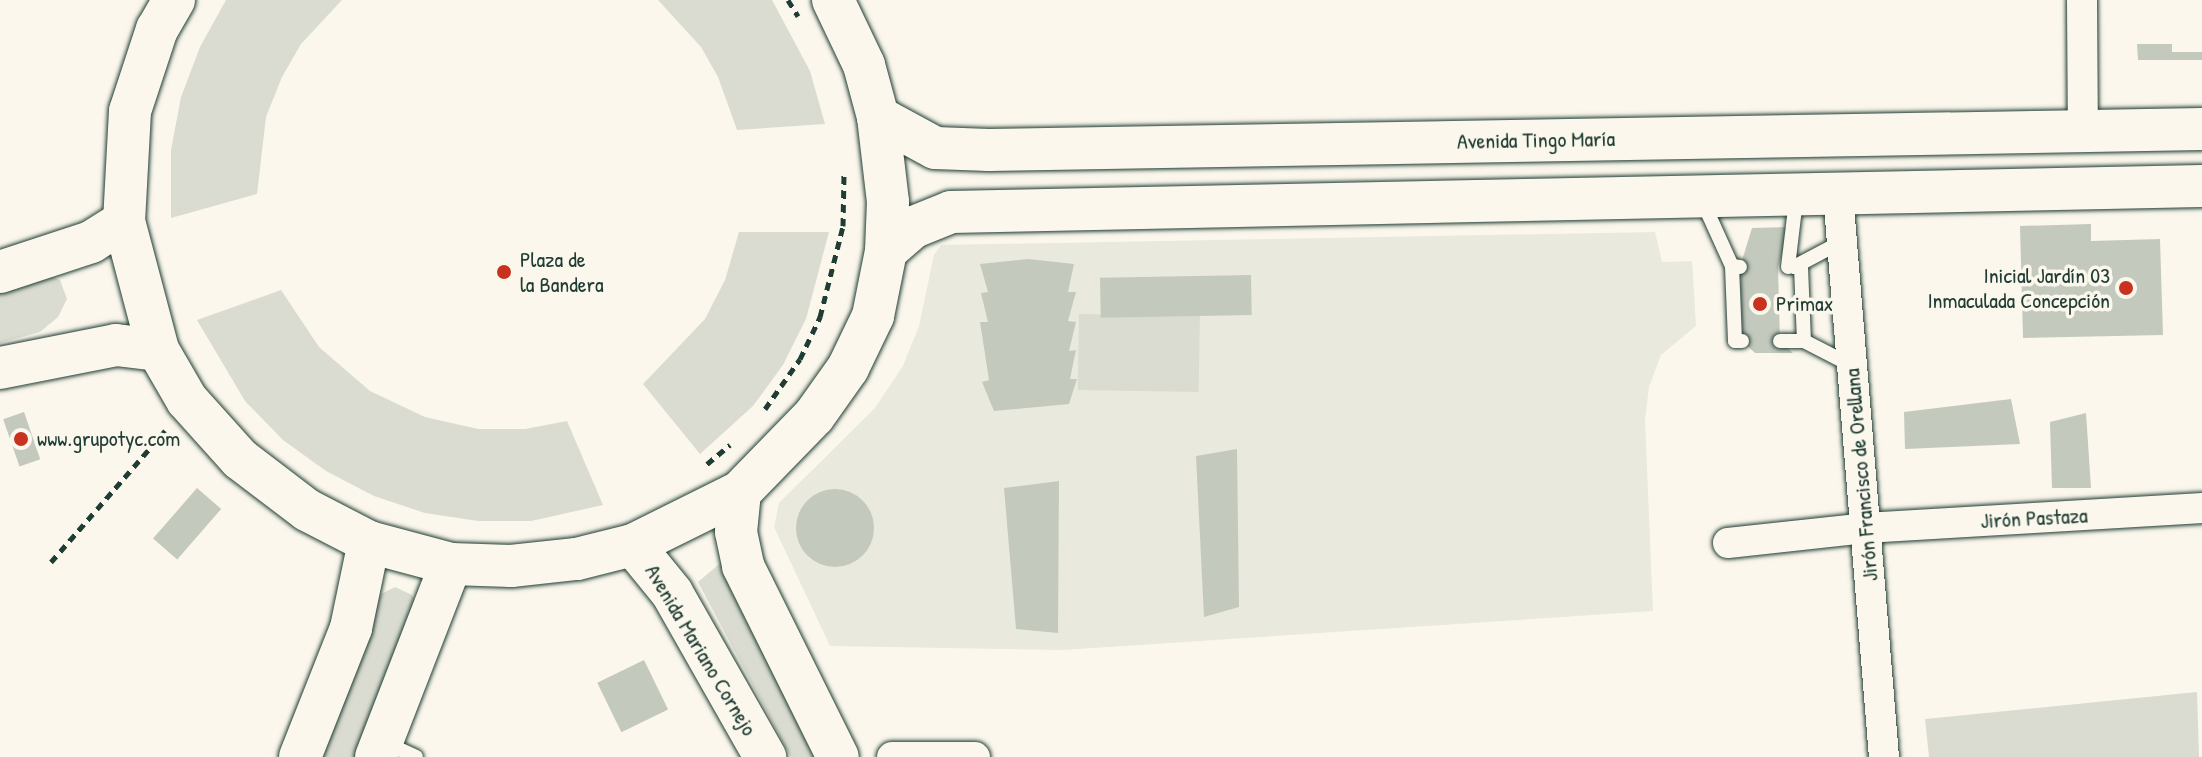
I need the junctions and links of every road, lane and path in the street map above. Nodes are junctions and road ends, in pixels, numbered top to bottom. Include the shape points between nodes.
1 (174, 0) edge
2 (788, 0) edge
3 (2082, 0) edge
4 (817, 11) edge
5 (878, 117) junction
6 (2202, 129) edge
7 (2083, 131) junction
8 (843, 166) dead end
9 (2202, 186) edge
10 (1797, 194) junction
11 (1838, 194) junction
12 (1700, 196) junction
13 (124, 221) junction
14 (1841, 242) junction
15 (886, 251) junction
16 (1789, 267) junction
17 (0, 272) edge
18 (1742, 341) dead end
19 (1780, 341) dead end
20 (1804, 341) junction
21 (158, 350) junction
22 (1851, 365) junction
23 (0, 368) edge
24 (754, 422) dead end
25 (171, 424) dead end
26 (743, 434) dead end
27 (694, 473) dead end
28 (740, 492) junction
29 (2202, 508) edge
30 (1865, 528) junction
31 (369, 542) junction
32 (1728, 543) dead end
33 (633, 545) junction
34 (51, 562) dead end
35 (451, 564) junction
36 (391, 752) edge
37 (300, 757) edge
38 (765, 757) edge
39 (838, 757) edge
40 (892, 757) edge
41 (975, 757) edge
42 (1884, 757) edge

1 - 13 main road via 157,29 130,111
2 - 4 path
3 - 7 street
4 - 5 main road via 864,65
5 - 7 main road, Avenida Tingo María via 935,148 989,150
5 - 15 main road via 887,176
6 - 7 main road, Avenida Tingo María
8 - 24 path via 843,226 820,317 800,359
9 - 11 main road
10 - 11 main road
10 - 12 main road
10 - 16 lane
11 - 14 street, Jirón Francisco de Orellana
12 - 15 main road via 951,212 914,227
12 - 18 lane via 1736,266 1735,341
13 - 17 main road via 91,242
13 - 21 main road
14 - 16 lane
14 - 22 street, Jirón Francisco de Orellana
15 - 28 main road via 873,316 848,368 814,416
16 - 20 lane
19 - 20 lane
20 - 22 lane
21 - 23 main road via 116,345
21 - 31 main road via 187,400 240,459 307,510
22 - 30 street, Jirón Francisco de Orellana
25 - 34 path
26 - 27 path
28 - 33 main road
28 - 39 main road via 736,532 743,566
29 - 30 street, Jirón Pastaza
30 - 32 street, Jirón Pastaza
30 - 42 street, Jirón Francisco de Orellana
31 - 35 main road
31 - 37 main road via 351,628
33 - 35 main road via 577,559 511,566
33 - 38 main road, Avenida Mariano Cornejo via 672,593
35 - 36 main road
40 - 41 street

